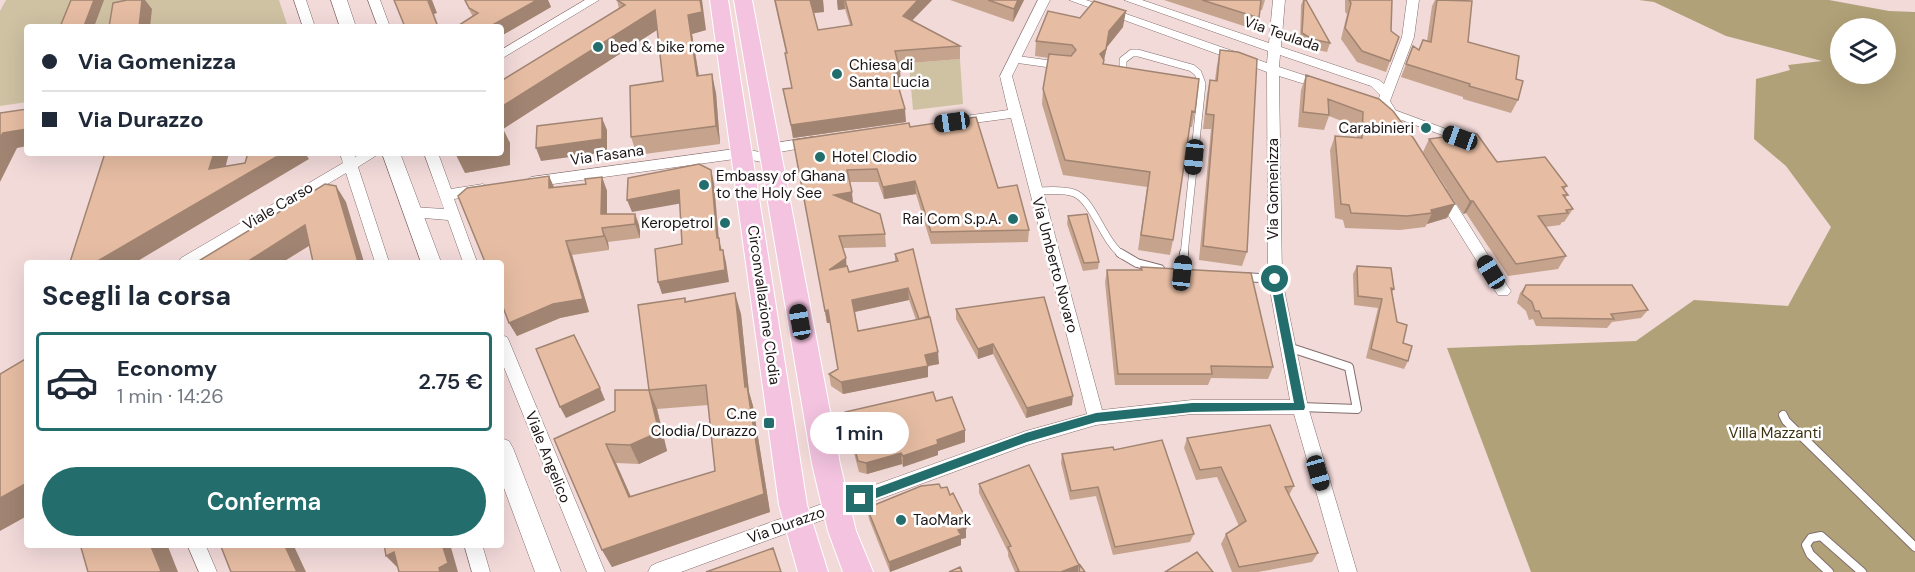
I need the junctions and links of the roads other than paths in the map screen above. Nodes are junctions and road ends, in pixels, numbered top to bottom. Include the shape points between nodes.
1 (300, 0) edge
2 (339, 0) edge
3 (374, 0) edge
4 (593, 0) edge
5 (719, 0) edge
6 (743, 0) edge
7 (1044, 0) edge
8 (1075, 0) edge
9 (1130, 0) edge
10 (1279, 0) edge
11 (1413, 0) edge
12 (308, 24) edge
13 (347, 24) edge
14 (383, 24) edge
15 (1275, 48) junction
16 (504, 53) edge
17 (1014, 59) junction
18 (1070, 66) edge
19 (1113, 69) edge
20 (1123, 69) junction
21 (1273, 69) junction
22 (1135, 75) edge
23 (1194, 86) edge
24 (1338, 90) edge
25 (1201, 93) junction
26 (1382, 102) junction
27 (1015, 113) junction
28 (940, 124) edge
29 (1400, 129) edge
30 (823, 141) edge
31 (1468, 141) edge
32 (742, 153) junction
33 (770, 154) junction
34 (351, 156) edge
35 (392, 156) edge
36 (432, 156) edge
37 (1431, 177) edge
38 (519, 184) edge
39 (496, 187) edge
40 (1036, 191) junction
41 (447, 195) junction
42 (412, 212) junction
43 (453, 215) junction
44 (189, 260) edge
45 (381, 260) edge
46 (430, 260) edge
47 (469, 260) edge
48 (1182, 273) junction
49 (1193, 274) edge
50 (1235, 276) edge
51 (1275, 279) junction
52 (1503, 291) dead end
53 (1287, 346) junction
54 (504, 348) edge
55 (1300, 407) junction
56 (1783, 415) dead end
57 (1096, 417) junction
58 (504, 456) edge
59 (836, 507) junction
60 (796, 522) junction
61 (1915, 547) edge
62 (198, 548) edge
63 (473, 548) edge
64 (208, 572) edge
65 (481, 572) edge
66 (548, 572) edge
67 (596, 572) edge
68 (657, 572) edge
69 (813, 572) edge
70 (858, 572) edge
71 (1348, 572) edge
72 (1829, 572) edge
73 (1863, 572) edge

1 - 12 street
2 - 13 street
3 - 14 street
4 - 16 street
5 - 32 main road, Circonvallazione Clodia
6 - 33 main road, Circonvallazione Clodia
7 - 17 street, Via Umberto Novaro
8 - 21 street
9 - 15 street, Via Teulada
10 - 15 street, Via Gomenizza
11 - 26 street via 1408,37
15 - 21 street, Via Gomenizza
15 - 26 street, Via Teulada via 1375,83
17 - 18 lane
17 - 27 street, Via Umberto Novaro via 1006,76
19 - 20 lane
20 - 22 lane
20 - 25 lane via 1126,57 1138,53 1186,66 1196,70 1201,78
21 - 24 street
21 - 51 street, Via Gomenizza
23 - 25 lane
25 - 48 lane
26 - 29 street
26 - 31 lane
27 - 28 street
27 - 40 street, Via Umberto Novaro
30 - 33 street
32 - 33 street, Via Fasana
32 - 38 street, Via Fasana
32 - 60 main road, Circonvallazione Clodia
33 - 59 main road, Circonvallazione Clodia
34 - 44 street, Viale Carso
34 - 45 street
35 - 42 street
36 - 41 street
37 - 52 street
39 - 41 street
40 - 48 lane via 1079,195 1087,202 1108,242 1122,256 1144,267
40 - 57 street, Via Umberto Novaro
41 - 43 street
42 - 43 street
42 - 46 street
43 - 47 street
48 - 49 lane
50 - 51 lane
51 - 53 street, Via Gomenizza
53 - 55 street, Via Gomenizza
53 - 55 lane via 1349,366 1357,409
54 - 67 street, Viale Angelico
55 - 57 street, Via Durazzo via 1192,407
55 - 71 street, Via Gomenizza
56 - 61 lane
57 - 59 street, Via Durazzo via 1026,438
58 - 66 street
59 - 60 street, Via Durazzo
59 - 70 main road, Circonvallazione Clodia
60 - 68 street, Via Durazzo
60 - 69 main road, Circonvallazione Clodia
62 - 64 street
63 - 65 street
72 - 73 lane via 1810,554 1806,545 1811,538 1821,536

